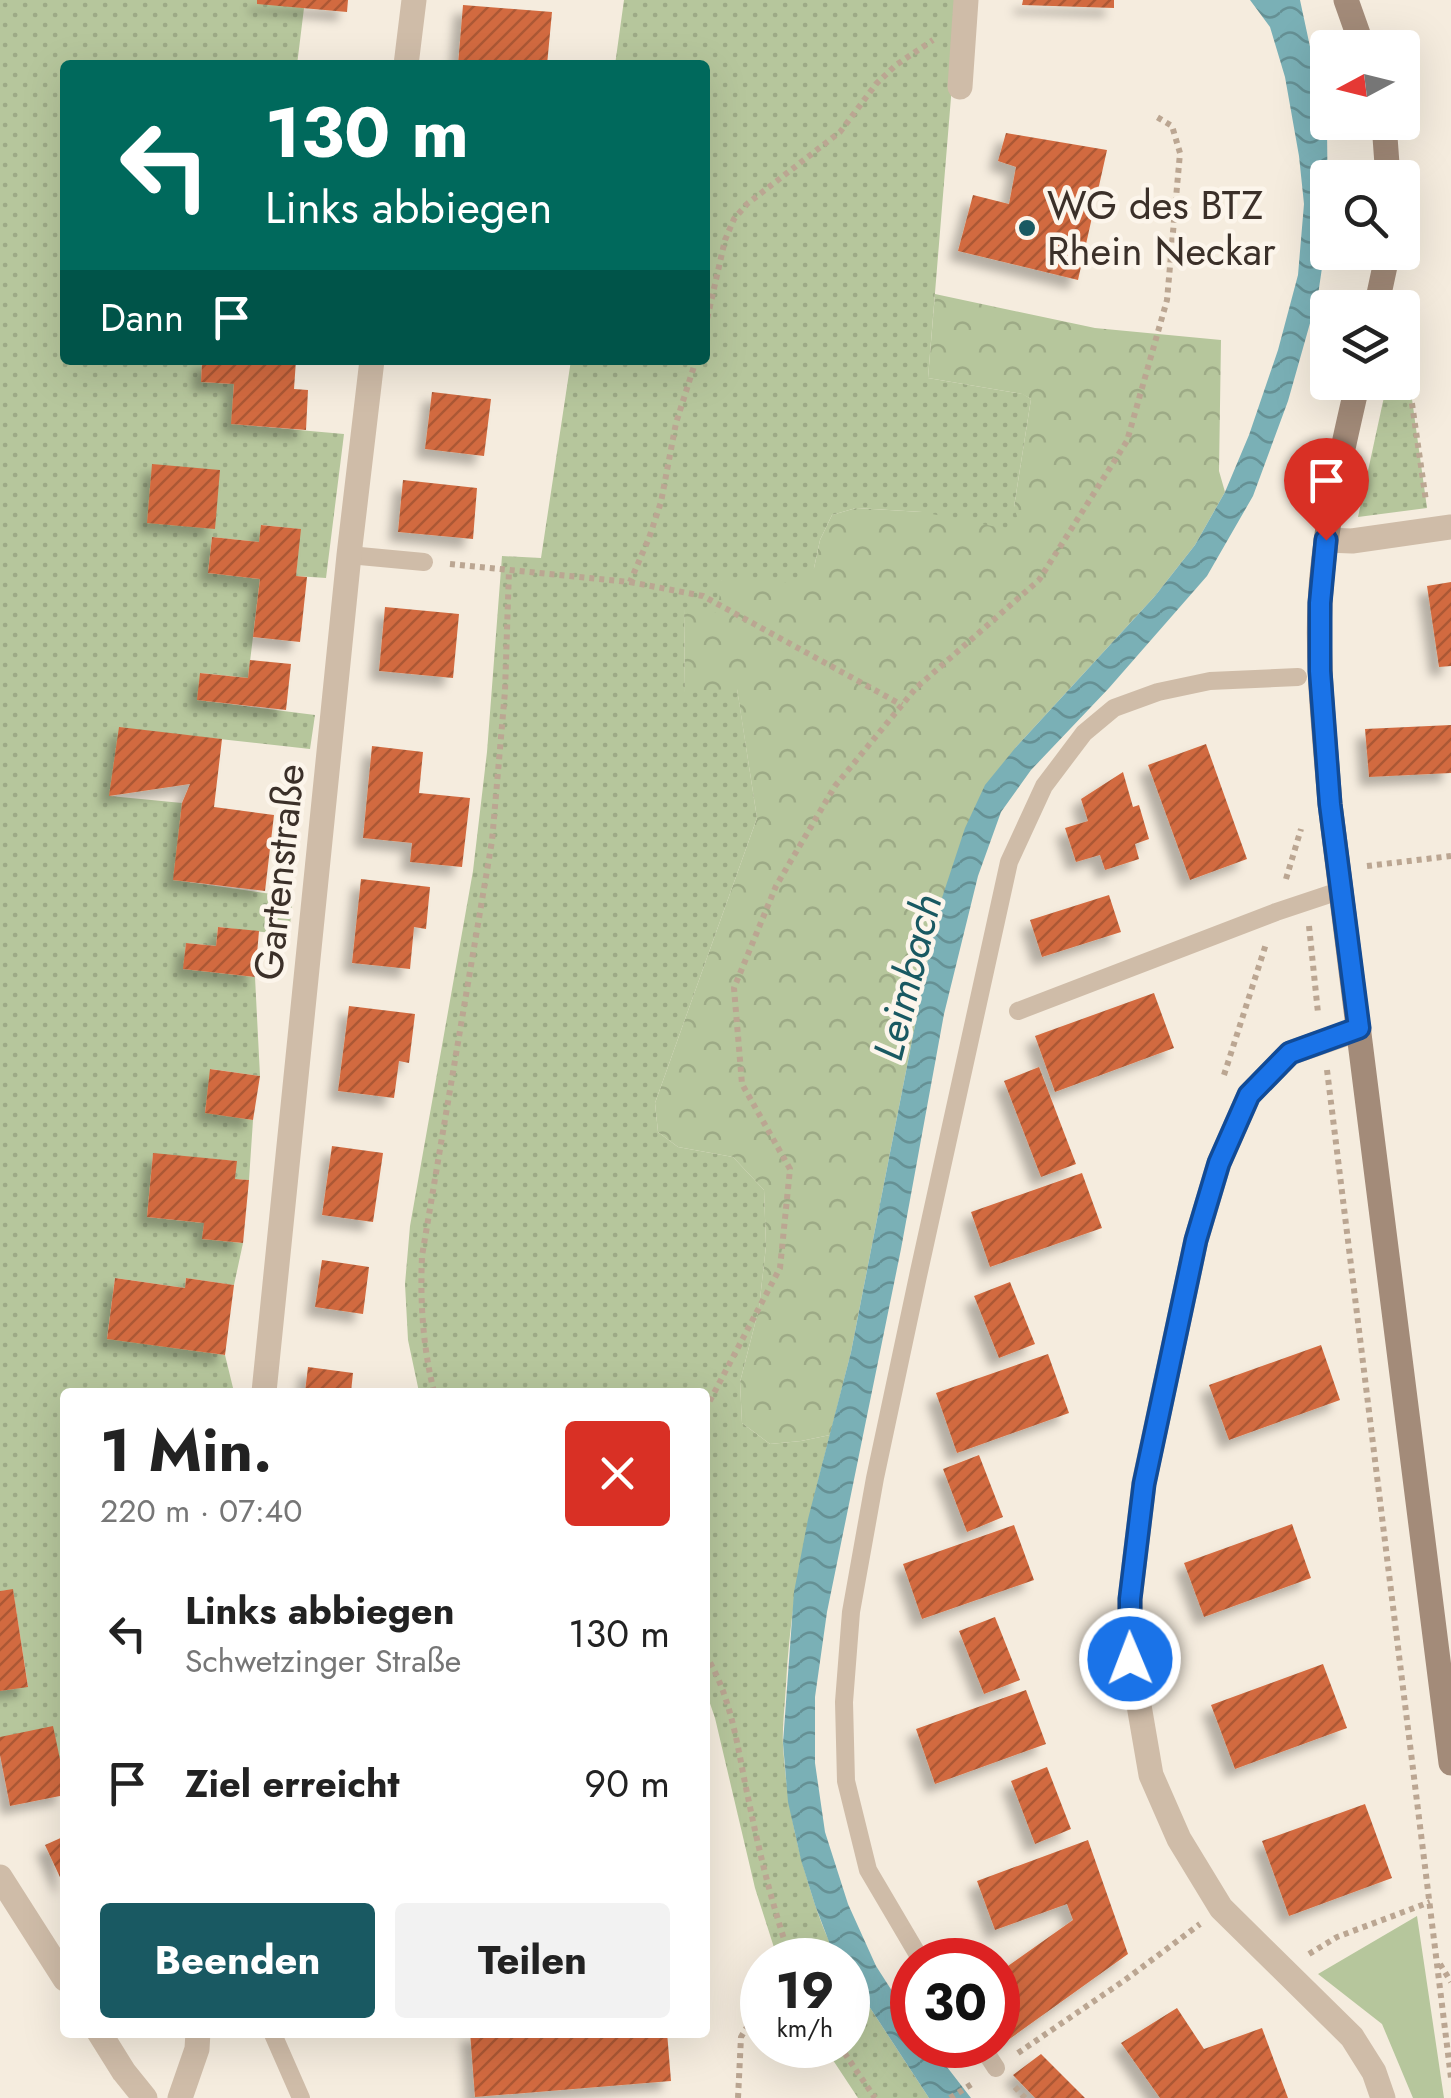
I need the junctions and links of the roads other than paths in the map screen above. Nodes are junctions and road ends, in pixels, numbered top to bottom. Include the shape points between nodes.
1 (414, 0) edge
2 (1346, 0) edge
3 (966, 12) edge
4 (1356, 30) edge
5 (407, 60) edge
6 (960, 87) dead end
7 (371, 365) edge
8 (1354, 400) edge
9 (1441, 528) edge
10 (1326, 540) junction
11 (349, 555) junction
12 (424, 562) road end
13 (1298, 677) dead end
14 (1342, 890) junction
15 (1018, 1012) dead end
16 (1359, 1028) junction
17 (264, 1388) edge
18 (1451, 1762) edge
19 (0, 1877) edge
20 (907, 1938) edge
21 (60, 1971) edge
22 (103, 2038) edge
23 (198, 2038) edge
24 (275, 2038) edge
25 (144, 2098) edge
26 (180, 2098) edge
27 (301, 2098) edge
28 (1383, 2098) edge

1 - 5 street
2 - 4 street
3 - 6 street
7 - 11 street, Gartenstraße
8 - 10 street
9 - 10 street
10 - 14 street via 1320,671
11 - 12 lane
11 - 17 street, Gartenstraße
13 - 20 lane via 1210,681 1114,708 1084,733 1044,786 1009,862 883,1441 850,1630 846,1781 868,1870
14 - 15 lane
14 - 16 street
16 - 18 street
16 - 28 street via 1290,1053 1249,1095 1219,1163 1148,1465 1130,1599 1130,1659 1151,1775 1178,1839 1220,1908 1352,2037
19 - 21 street
22 - 25 street
23 - 26 street
24 - 27 lane

